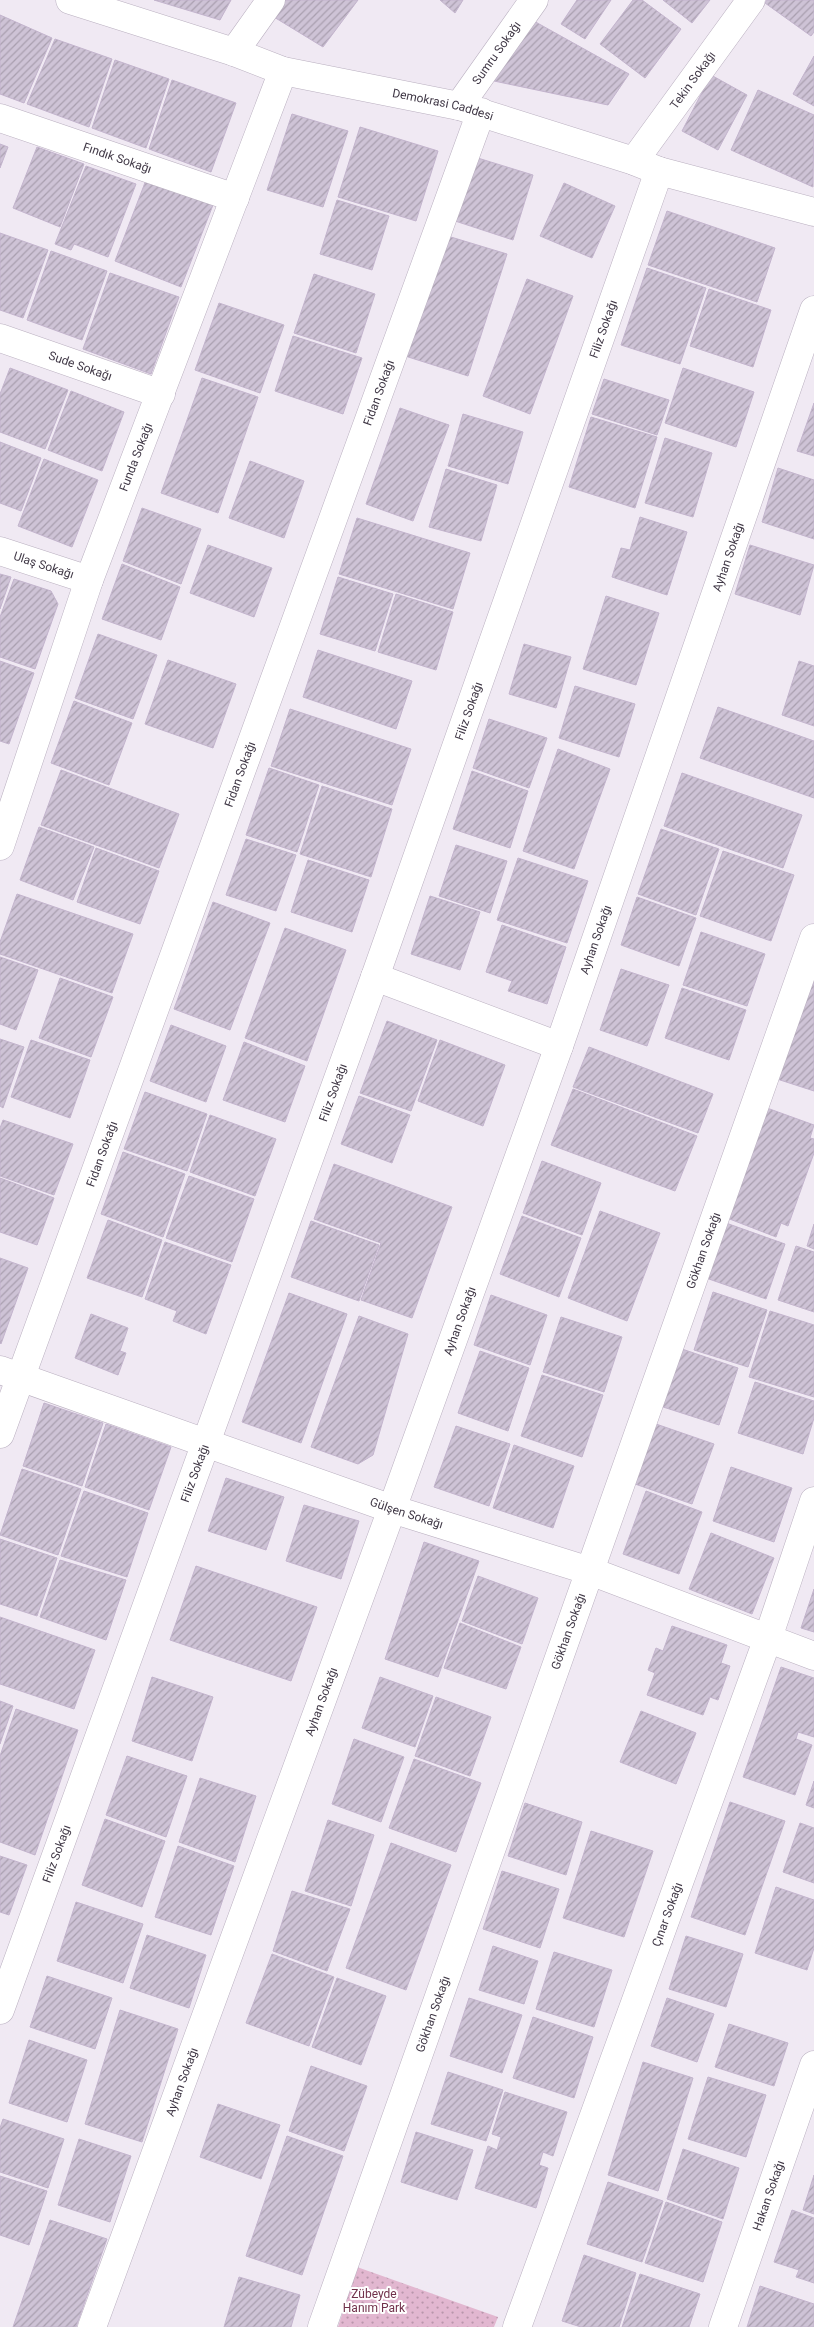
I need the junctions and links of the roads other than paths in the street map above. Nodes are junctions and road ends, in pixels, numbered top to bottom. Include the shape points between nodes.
1 (70, 0) edge
2 (271, 0) edge
3 (534, 0) edge
4 (751, 0) edge
5 (234, 52) junction
6 (283, 71) junction
7 (470, 109) junction
8 (0, 118) edge
9 (634, 161) junction
10 (659, 171) junction
11 (235, 198) junction
12 (814, 212) edge
13 (814, 310) edge
14 (0, 338) edge
15 (161, 394) junction
16 (0, 551) edge
17 (89, 580) junction
18 (0, 846) edge
19 (814, 938) edge
20 (375, 977) junction
21 (559, 1046) junction
22 (10, 1373) edge
23 (0, 1434) edge
24 (206, 1443) junction
25 (814, 1501) edge
26 (392, 1509) junction
27 (590, 1571) junction
28 (768, 1638) junction
29 (814, 1656) edge
30 (0, 2010) edge
31 (814, 2065) edge
32 (92, 2327) edge
33 (322, 2327) edge
34 (517, 2327) edge
35 (724, 2327) edge

1 - 5 street, Demokrasi Caddesi
2 - 5 street
3 - 7 street, Sumru Sokağı
4 - 9 street, Tekin Sokağı
5 - 6 street, Demokrasi Caddesi
6 - 7 street, Demokrasi Caddesi
6 - 11 street, Funda Sokağı
7 - 9 street, Demokrasi Caddesi
7 - 22 street, Fidan Sokağı
8 - 11 street, Fındık Sokağı
9 - 10 street, Demokrasi Caddesi
10 - 12 street, Demokrasi Caddesi
10 - 20 street, Filiz Sokağı
11 - 15 street, Funda Sokağı
13 - 21 street, Ayhan Sokağı
14 - 15 street, Sude Sokağı
15 - 17 street, Funda Sokağı
16 - 17 street, Ulaş Sokağı
17 - 18 street, Funda Sokağı
19 - 27 street, Gökhan Sokağı
20 - 21 street
20 - 24 street, Filiz Sokağı
21 - 26 street, Ayhan Sokağı
22 - 23 street, Fidan Sokağı
22 - 24 street, Gülşen Sokağı
24 - 26 street, Gülşen Sokağı
24 - 30 street, Filiz Sokağı
25 - 28 street, Çınar Sokağı
26 - 27 street, Gülşen Sokağı
26 - 32 street, Ayhan Sokağı
27 - 28 street, Gülşen Sokağı
27 - 33 street, Gökhan Sokağı
28 - 29 street, Gülşen Sokağı
28 - 34 street, Çınar Sokağı
31 - 35 street, Hakan Sokağı

